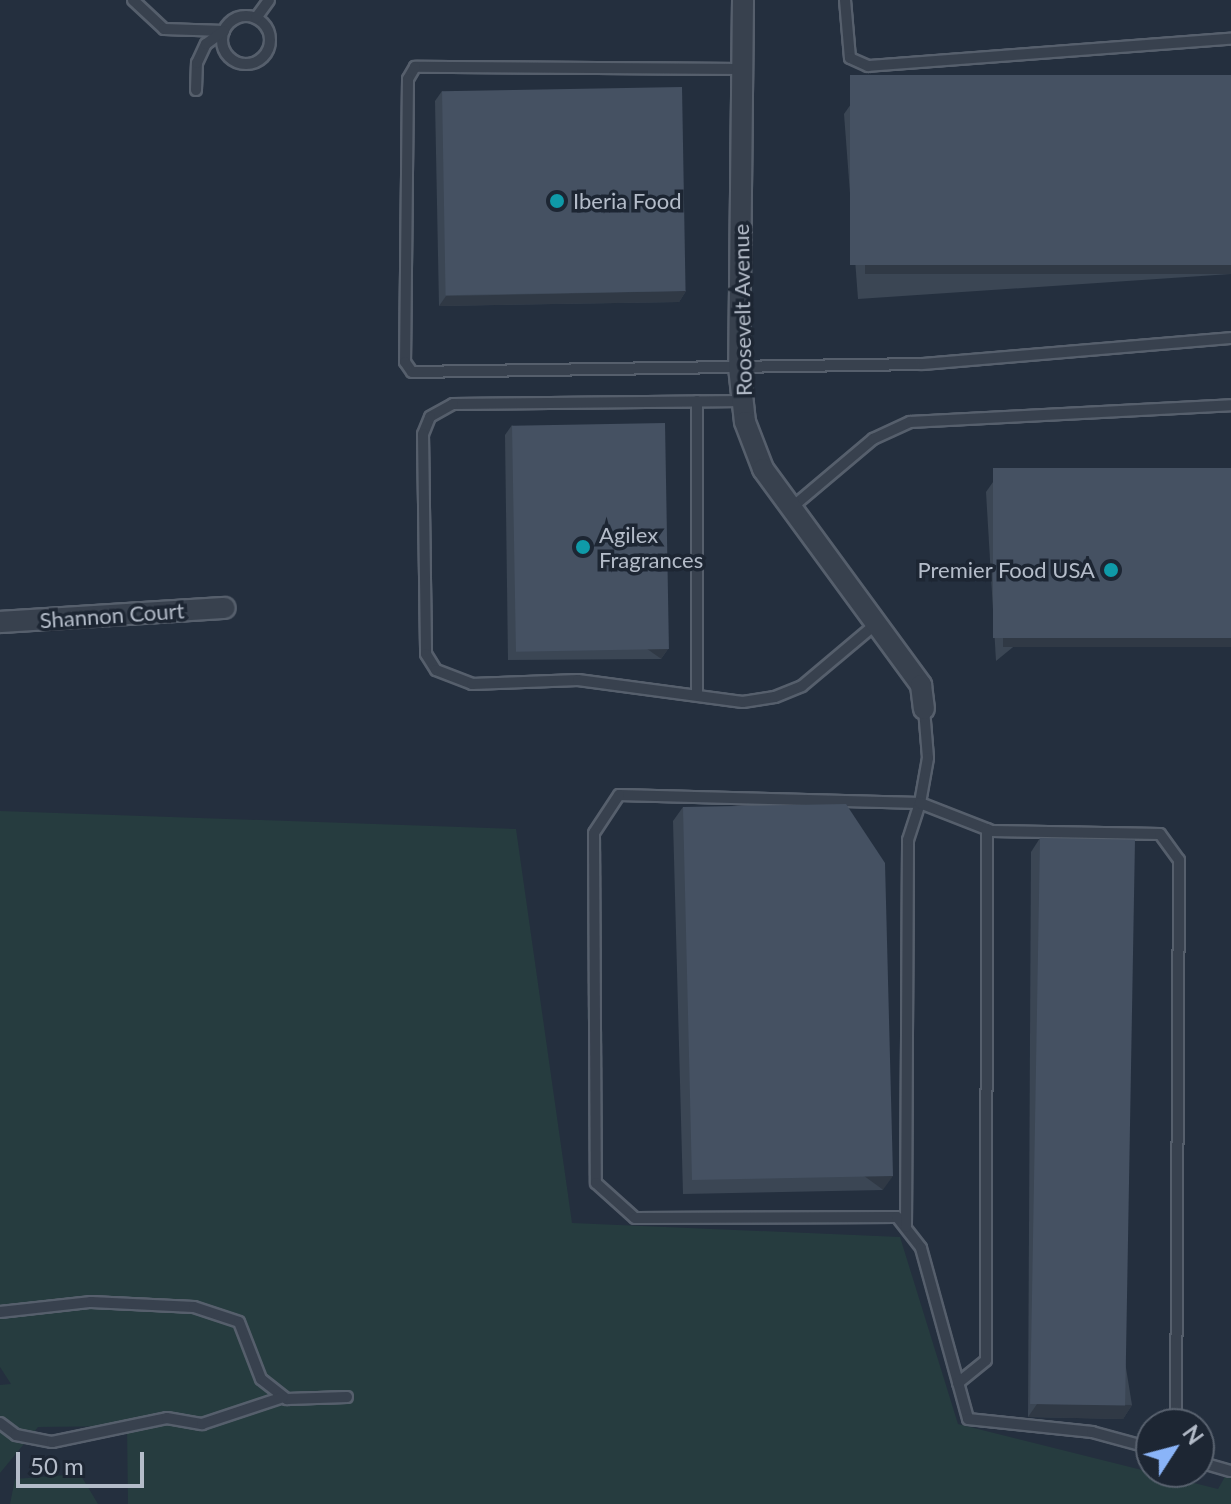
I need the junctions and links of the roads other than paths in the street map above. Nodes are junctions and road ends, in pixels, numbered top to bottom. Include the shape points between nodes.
1 (133, 0) edge
2 (269, 0) edge
3 (743, 0) edge
4 (845, 0) edge
5 (256, 18) junction
6 (224, 31) junction
7 (1231, 39) edge
8 (742, 69) junction
9 (196, 90) dead end
10 (1231, 338) edge
11 (740, 371) junction
12 (697, 401) junction
13 (743, 401) junction
14 (1231, 405) edge
15 (790, 509) junction
16 (225, 608) dead end
17 (0, 622) edge
18 (876, 624) junction
19 (697, 695) junction
20 (924, 709) joint
21 (920, 803) junction
22 (987, 829) junction
23 (906, 1227) junction
24 (0, 1312) edge
25 (958, 1383) junction
26 (283, 1397) junction
27 (347, 1397) dead end
28 (1176, 1408) edge
29 (0, 1423) edge
30 (1135, 1444) edge

1 - 6 lane via 164,29
2 - 5 lane
3 - 8 street, Roosevelt Avenue
4 - 7 lane via 850,58 868,66
5 - 6 lane via 234,20
5 - 6 lane via 267,29 270,45 255,62 240,63 227,54
6 - 9 lane via 206,44 197,63
8 - 11 street, Roosevelt Avenue
8 - 11 lane via 415,67 408,79 405,362 412,372
10 - 11 lane via 922,364
11 - 13 street, Roosevelt Avenue
12 - 13 lane
12 - 19 lane
12 - 19 lane via 453,404 430,417 423,434 426,654 436,670 472,684 578,680
13 - 15 street, Roosevelt Avenue via 745,422 763,469
14 - 15 lane via 910,422 873,439
15 - 18 street, Roosevelt Avenue
16 - 17 street, Shannon Court
18 - 19 lane via 802,686 775,697 743,702
18 - 20 street, Roosevelt Avenue via 921,685
20 - 21 lane via 928,758
21 - 22 lane
21 - 23 lane via 908,840
21 - 23 lane via 619,795 594,833 596,1183 635,1218 897,1217
22 - 25 lane via 986,1360
22 - 28 lane via 1160,834 1179,860
23 - 25 lane via 921,1248
24 - 26 lane via 139,1302 227,1316 244,1328 261,1379
25 - 30 lane via 968,1419 1092,1432
26 - 27 lane
26 - 29 lane via 202,1424 167,1418 52,1442 16,1435

